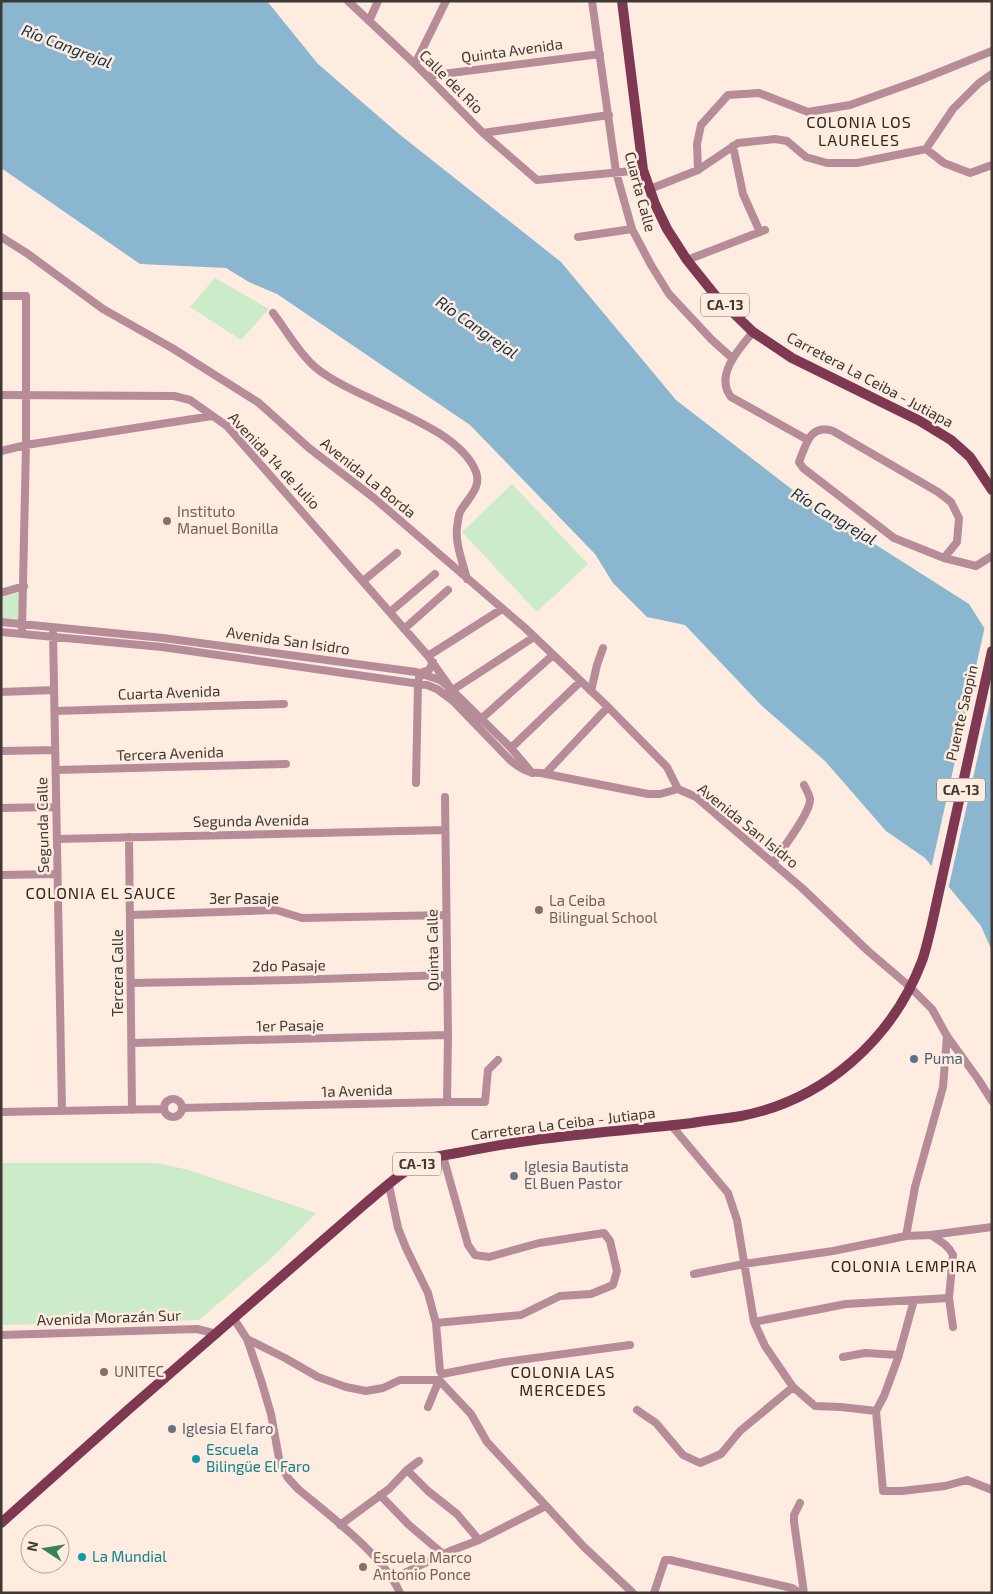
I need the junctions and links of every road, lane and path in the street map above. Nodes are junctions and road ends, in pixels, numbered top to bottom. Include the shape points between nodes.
1 (348, 1) edge
2 (378, 1) edge
3 (446, 1) edge
4 (592, 1) edge
5 (622, 1) edge
6 (369, 20) junction
7 (992, 51) edge
8 (600, 54) junction
9 (415, 64) junction
10 (992, 74) edge
11 (427, 76) junction
12 (609, 115) junction
13 (483, 132) junction
14 (733, 146) junction
15 (926, 149) junction
16 (992, 164) edge
17 (643, 170) junction
18 (698, 170) junction
19 (616, 172) junction
20 (650, 189) junction
21 (632, 228) junction
22 (1, 237) edge
23 (578, 237) dead end
24 (687, 260) junction
25 (1, 296) edge
26 (273, 313) dead end
27 (753, 332) junction
28 (732, 358) junction
29 (1, 395) edge
30 (25, 395) junction
31 (212, 416) junction
32 (808, 440) junction
33 (26, 445) junction
34 (1, 451) edge
35 (992, 490) edge
36 (397, 553) dead end
37 (992, 556) edge
38 (944, 558) junction
39 (434, 574) dead end
40 (467, 579) junction
41 (363, 581) junction
42 (24, 586) junction
43 (448, 590) dead end
44 (1, 592) edge
45 (502, 609) junction
46 (390, 612) junction
47 (1, 622) edge
48 (23, 625) junction
49 (53, 628) junction
50 (404, 629) junction
51 (1, 632) edge
52 (22, 634) junction
53 (53, 637) junction
54 (534, 637) junction
55 (603, 648) dead end
56 (992, 651) edge
57 (553, 655) junction
58 (431, 659) junction
59 (420, 674) junction
60 (580, 681) junction
61 (418, 683) junction
62 (54, 690) junction
63 (591, 691) junction
64 (1, 692) edge
65 (449, 693) junction
66 (284, 704) dead end
67 (608, 707) junction
68 (54, 711) junction
69 (481, 719) junction
70 (494, 738) junction
71 (511, 748) junction
72 (55, 750) junction
73 (1, 751) edge
74 (286, 764) dead end
75 (56, 770) junction
76 (532, 773) junction
77 (545, 774) junction
78 (416, 783) dead end
79 (804, 785) dead end
80 (678, 789) junction
81 (445, 797) dead end
82 (56, 807) junction
83 (1, 808) edge
84 (445, 830) junction
85 (129, 837) junction
86 (57, 839) junction
87 (773, 863) junction
88 (57, 874) junction
89 (1, 875) edge
90 (131, 915) junction
91 (446, 915) junction
92 (931, 928) joint
93 (447, 975) junction
94 (132, 983) junction
95 (909, 986) junction
96 (448, 1036) junction
97 (947, 1036) junction
98 (132, 1043) junction
99 (498, 1060) dead end
100 (992, 1101) edge
101 (447, 1102) junction
102 (182, 1108) junction
103 (164, 1109) junction
104 (132, 1110) junction
105 (62, 1111) junction
106 (1, 1112) edge
107 (671, 1125) junction
108 (443, 1156) junction
109 (389, 1185) junction
110 (992, 1226) edge
111 (932, 1235) junction
112 (906, 1236) junction
113 (744, 1264) junction
114 (694, 1274) dead end
115 (949, 1298) junction
116 (914, 1300) junction
117 (234, 1319) junction
118 (754, 1322) junction
119 (436, 1323) junction
120 (954, 1328) dead end
121 (217, 1334) junction
122 (1, 1335) edge
123 (247, 1339) junction
124 (630, 1345) dead end
125 (899, 1355) junction
126 (844, 1357) dead end
127 (439, 1380) junction
128 (793, 1387) junction
129 (428, 1407) dead end
130 (637, 1410) dead end
131 (876, 1411) junction
132 (419, 1461) dead end
133 (407, 1470) junction
134 (992, 1490) edge
135 (380, 1495) junction
136 (800, 1503) dead end
137 (546, 1506) junction
138 (1, 1523) edge
139 (340, 1525) junction
140 (480, 1540) junction
141 (443, 1554) junction
142 (392, 1579) junction
143 (400, 1593) edge
144 (633, 1593) edge
145 (654, 1593) edge
146 (800, 1593) edge
147 (804, 1593) edge

1 - 6 street, Calle del Río
2 - 6 street
3 - 9 street
4 - 8 street, Cuarta Calle
5 - 17 main road, Carretera La Ceiba - Jutiapa / CA-13
6 - 9 street, Calle del Río
7 - 18 street via 850,105 808,112 759,93 728,95 701,125 697,144
8 - 11 street, Quinta Avenida
8 - 12 street, Cuarta Calle
9 - 11 street, Calle del Río
10 - 15 street via 953,109
11 - 13 street, Calle del Río
12 - 13 street
12 - 19 street, Cuarta Calle
13 - 19 street, Calle del Río via 537,180
14 - 15 street via 775,139 787,141 806,157 826,163 857,163
14 - 18 street
14 - 24 street via 743,194 763,231
15 - 16 street via 944,163 970,173
17 - 19 street
17 - 20 main road, Carretera La Ceiba - Jutiapa / CA-13
18 - 20 street
19 - 21 street, Cuarta Calle
20 - 24 main road, Carretera La Ceiba - Jutiapa / CA-13 via 667,229
21 - 23 street
21 - 28 street, Cuarta Calle via 669,294
22 - 40 street, Avenida La Borda via 103,309 259,403
24 - 27 main road, Carretera La Ceiba - Jutiapa / CA-13 via 714,294
25 - 30 street via 26,296
26 - 40 street via 300,351 316,367 444,436 466,454 478,484 460,514 457,530
27 - 28 street
27 - 35 main road, Carretera La Ceiba - Jutiapa / CA-13 via 792,358 920,421 951,440 970,457
28 - 32 street via 726,382 726,390 731,396
29 - 30 street
30 - 31 street via 174,396 190,400
30 - 33 street
31 - 33 street, Avenida 14 de Julio
31 - 41 street, Avenida 14 de Julio via 227,426
32 - 38 street via 800,462 803,468 894,538
32 - 38 street via 824,427 951,502 959,518 957,542
33 - 34 street, Avenida 14 de Julio
33 - 42 street
36 - 41 street
37 - 38 street via 976,566
39 - 46 street
40 - 45 street, Avenida La Borda
41 - 46 street, Avenida 14 de Julio
42 - 44 street
42 - 48 street
43 - 50 street
45 - 54 street, Avenida La Borda
45 - 58 street
46 - 50 street, Avenida 14 de Julio
47 - 48 street, Avenida San Isidro
48 - 49 street, Avenida San Isidro
48 - 52 street
49 - 53 street, Segunda Calle
49 - 59 street, Avenida San Isidro via 163,638
50 - 58 street, Avenida 14 de Julio
51 - 52 street, Avenida San Isidro
52 - 53 street, Avenida San Isidro
53 - 61 street, Avenida San Isidro via 162,647
53 - 62 street, Segunda Calle
54 - 57 street, Avenida La Borda
54 - 65 street
55 - 63 street
56 - 92 main road, Puente Saopin / CA-13
57 - 60 street, Avenida La Borda
57 - 69 street
58 - 59 street via 429,670
58 - 65 street, Avenida 14 de Julio
59 - 61 street
59 - 65 street, Avenida San Isidro via 440,680
60 - 63 street, Avenida La Borda
60 - 71 street
61 - 65 street, Avenida San Isidro
61 - 78 street
62 - 64 street
62 - 68 street, Segunda Calle
63 - 67 street, Avenida La Borda
65 - 69 street, Avenida San Isidro
65 - 70 street, Avenida San Isidro
66 - 68 street, Cuarta Avenida
67 - 77 street
67 - 80 street, Avenida La Borda via 667,768
68 - 72 street, Segunda Calle
69 - 70 street, Avenida San Isidro
70 - 71 street, Avenida San Isidro
70 - 76 street, Avenida San Isidro via 511,762
71 - 76 street, Avenida San Isidro
72 - 73 street
72 - 75 street, Segunda Calle
74 - 75 street, Tercera Avenida
75 - 82 street, Segunda Calle
76 - 77 street, Avenida San Isidro
77 - 80 street, Avenida San Isidro via 633,792 660,794
79 - 87 street via 810,798 809,807
80 - 87 street, Avenida San Isidro via 696,797
81 - 84 street, Quinta Calle
82 - 83 street
82 - 86 street, Segunda Calle
84 - 85 street, Segunda Avenida
84 - 91 street, Quinta Calle
85 - 86 street, Segunda Avenida
85 - 90 street, Tercera Calle
86 - 88 street, Segunda Calle
87 - 95 street, Avenida San Isidro
88 - 89 street
88 - 105 street, Segunda Calle
90 - 91 street, 3er Pasaje via 276,910 302,918
90 - 94 street, Tercera Calle
91 - 93 street, Quinta Calle
92 - 95 main road, Carretera La Ceiba - Jutiapa / CA-13 via 922,961
93 - 94 street, 2do Pasaje
93 - 96 street, Quinta Calle
94 - 98 street, Tercera Calle
95 - 97 street, Avenida San Isidro via 932,1009
95 - 107 main road, Carretera La Ceiba - Jutiapa / CA-13 via 894,1016 872,1043 848,1066 820,1085 793,1100 757,1112
96 - 98 street, 1er Pasaje
96 - 101 street, Quinta Calle
97 - 100 street, Avenida San Isidro
97 - 112 street via 943,1087 915,1187
98 - 104 street, Tercera Calle
99 - 101 street, 1a Avenida via 488,1070 486,1102
101 - 102 street, 1a Avenida
102 - 103 street, 1a Avenida via 175,1116 167,1114
102 - 103 street, 1a Avenida via 173,1099
103 - 104 street, 1a Avenida
104 - 105 street, 1a Avenida
105 - 106 street, 1a Avenida
107 - 108 main road, Carretera La Ceiba - Jutiapa / CA-13 via 554,1137
107 - 113 street via 728,1193 737,1220
108 - 109 main road, Carretera La Ceiba - Jutiapa / CA-13 via 417,1164
108 - 119 street via 468,1245 475,1255 489,1257 539,1243 604,1234 610,1241 618,1271 613,1285 591,1294 560,1296 521,1315
109 - 117 main road, Carretera La Ceiba - Jutiapa / CA-13
109 - 119 street via 398,1228 428,1293
110 - 111 street
111 - 112 street
111 - 115 street via 953,1255
112 - 113 street via 834,1251
113 - 114 street
113 - 118 street
115 - 116 street
115 - 120 street
116 - 118 street via 846,1304
116 - 125 street
117 - 121 main road, Carretera La Ceiba - Jutiapa / CA-13
117 - 123 street
118 - 128 street via 765,1346
119 - 124 street via 440,1371 444,1374 504,1362
121 - 122 street, Avenida Morazán Sur via 197,1329
121 - 138 main road, Carretera La Ceiba - Jutiapa / CA-13
123 - 127 street via 318,1377 346,1387 366,1390 383,1388 400,1380
123 - 139 street via 271,1414 280,1464 298,1489
125 - 126 street via 865,1353
125 - 131 street
127 - 129 street
127 - 137 street via 472,1414 487,1442
128 - 130 street via 740,1431 721,1454 700,1463 683,1455 656,1423
128 - 131 street via 815,1406
131 - 134 street via 883,1491 945,1486 967,1480
132 - 133 street
133 - 135 street
133 - 140 street via 457,1514
135 - 139 street
135 - 141 street
136 - 147 street via 794,1522
137 - 140 street
137 - 144 street
139 - 142 street via 369,1550
140 - 141 street
141 - 142 street
142 - 143 street
145 - 146 street via 665,1560 792,1588

